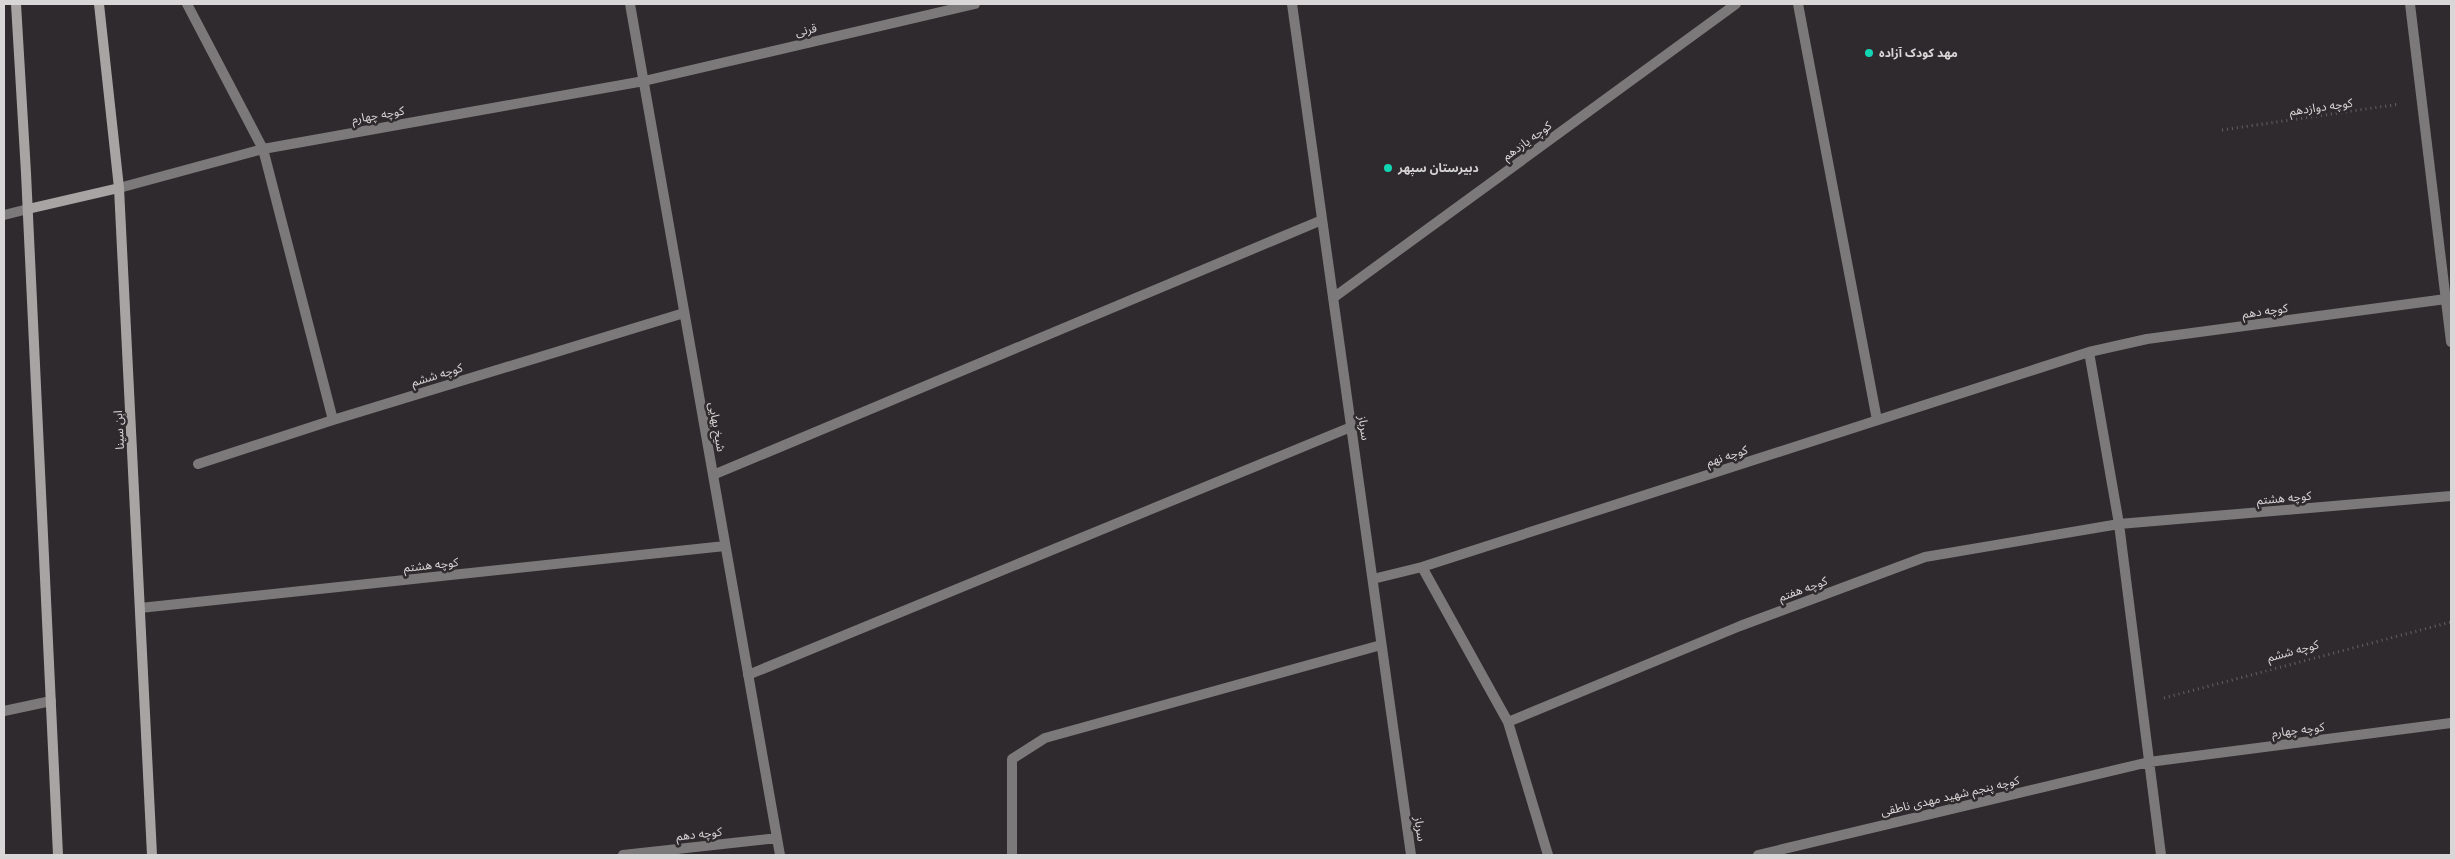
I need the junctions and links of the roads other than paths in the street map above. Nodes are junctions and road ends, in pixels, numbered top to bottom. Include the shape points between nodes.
1 (16, 4) edge
2 (99, 4) edge
3 (187, 4) edge
4 (630, 4) edge
5 (974, 4) edge
6 (1292, 4) edge
7 (1736, 4) edge
8 (1798, 4) edge
9 (2410, 4) edge
10 (644, 81) junction
11 (262, 148) junction
12 (119, 188) junction
13 (28, 209) junction
14 (4, 215) edge
15 (1322, 220) junction
16 (1333, 298) junction
17 (2446, 299) junction
18 (684, 313) junction
19 (2451, 342) edge
20 (2089, 352) junction
21 (333, 420) junction
22 (1877, 420) junction
23 (1351, 427) junction
24 (198, 464) dead end
25 (713, 475) junction
26 (2451, 496) edge
27 (2119, 524) junction
28 (725, 546) junction
29 (1422, 567) junction
30 (1373, 579) junction
31 (140, 608) junction
32 (1382, 645) junction
33 (748, 675) junction
34 (51, 700) junction
35 (4, 710) edge
36 (1508, 722) junction
37 (2451, 723) edge
38 (2149, 762) junction
39 (777, 838) junction
40 (58, 855) edge
41 (152, 855) edge
42 (623, 855) edge
43 (780, 855) edge
44 (1012, 855) edge
45 (1411, 855) edge
46 (1548, 855) edge
47 (1758, 855) edge
48 (2161, 855) edge

1 - 13 street
2 - 12 street, ابن سینا
3 - 11 street
4 - 10 street, شیخ بهایی
5 - 10 street, قرنی
6 - 15 street, سرباز
7 - 16 street, کوچه یازدهم
8 - 22 street
9 - 17 street
10 - 11 street, کوچه چهارم
10 - 18 street, شیخ بهایی
11 - 12 street, کوچه چهارم
11 - 21 street
12 - 13 street
12 - 31 street, ابن سینا
13 - 14 street
13 - 34 street
15 - 16 street, سرباز
15 - 25 street
16 - 23 street, سرباز
17 - 19 street
17 - 20 street, کوچه دهم via 2147,339
18 - 21 street, کوچه ششم
18 - 25 street, شیخ بهایی
20 - 22 street, کوچه نهم
20 - 27 street
21 - 24 street, کوچه ششم
22 - 29 street, کوچه نهم
23 - 30 street, سرباز
23 - 33 street
25 - 28 street, شیخ بهایی
26 - 27 street, کوچه هشتم
27 - 36 street, کوچه هفتم via 1925,557 1740,626
27 - 38 street
28 - 31 street, کوچه هشتم
28 - 33 street, شیخ بهایی
29 - 30 street, کوچه نهم
29 - 36 street
30 - 32 street, سرباز
31 - 41 street, ابن سینا
32 - 44 street via 1045,738 1012,759
32 - 45 street, سرباز
33 - 39 street, شیخ بهایی
34 - 35 street
34 - 40 street
36 - 46 street
37 - 38 street, کوچه چهارم
38 - 47 street, کوچه پنجم شهید مهدی ناطقی
38 - 48 street
39 - 42 street, کوچه دهم
39 - 43 street, شیخ بهایی

